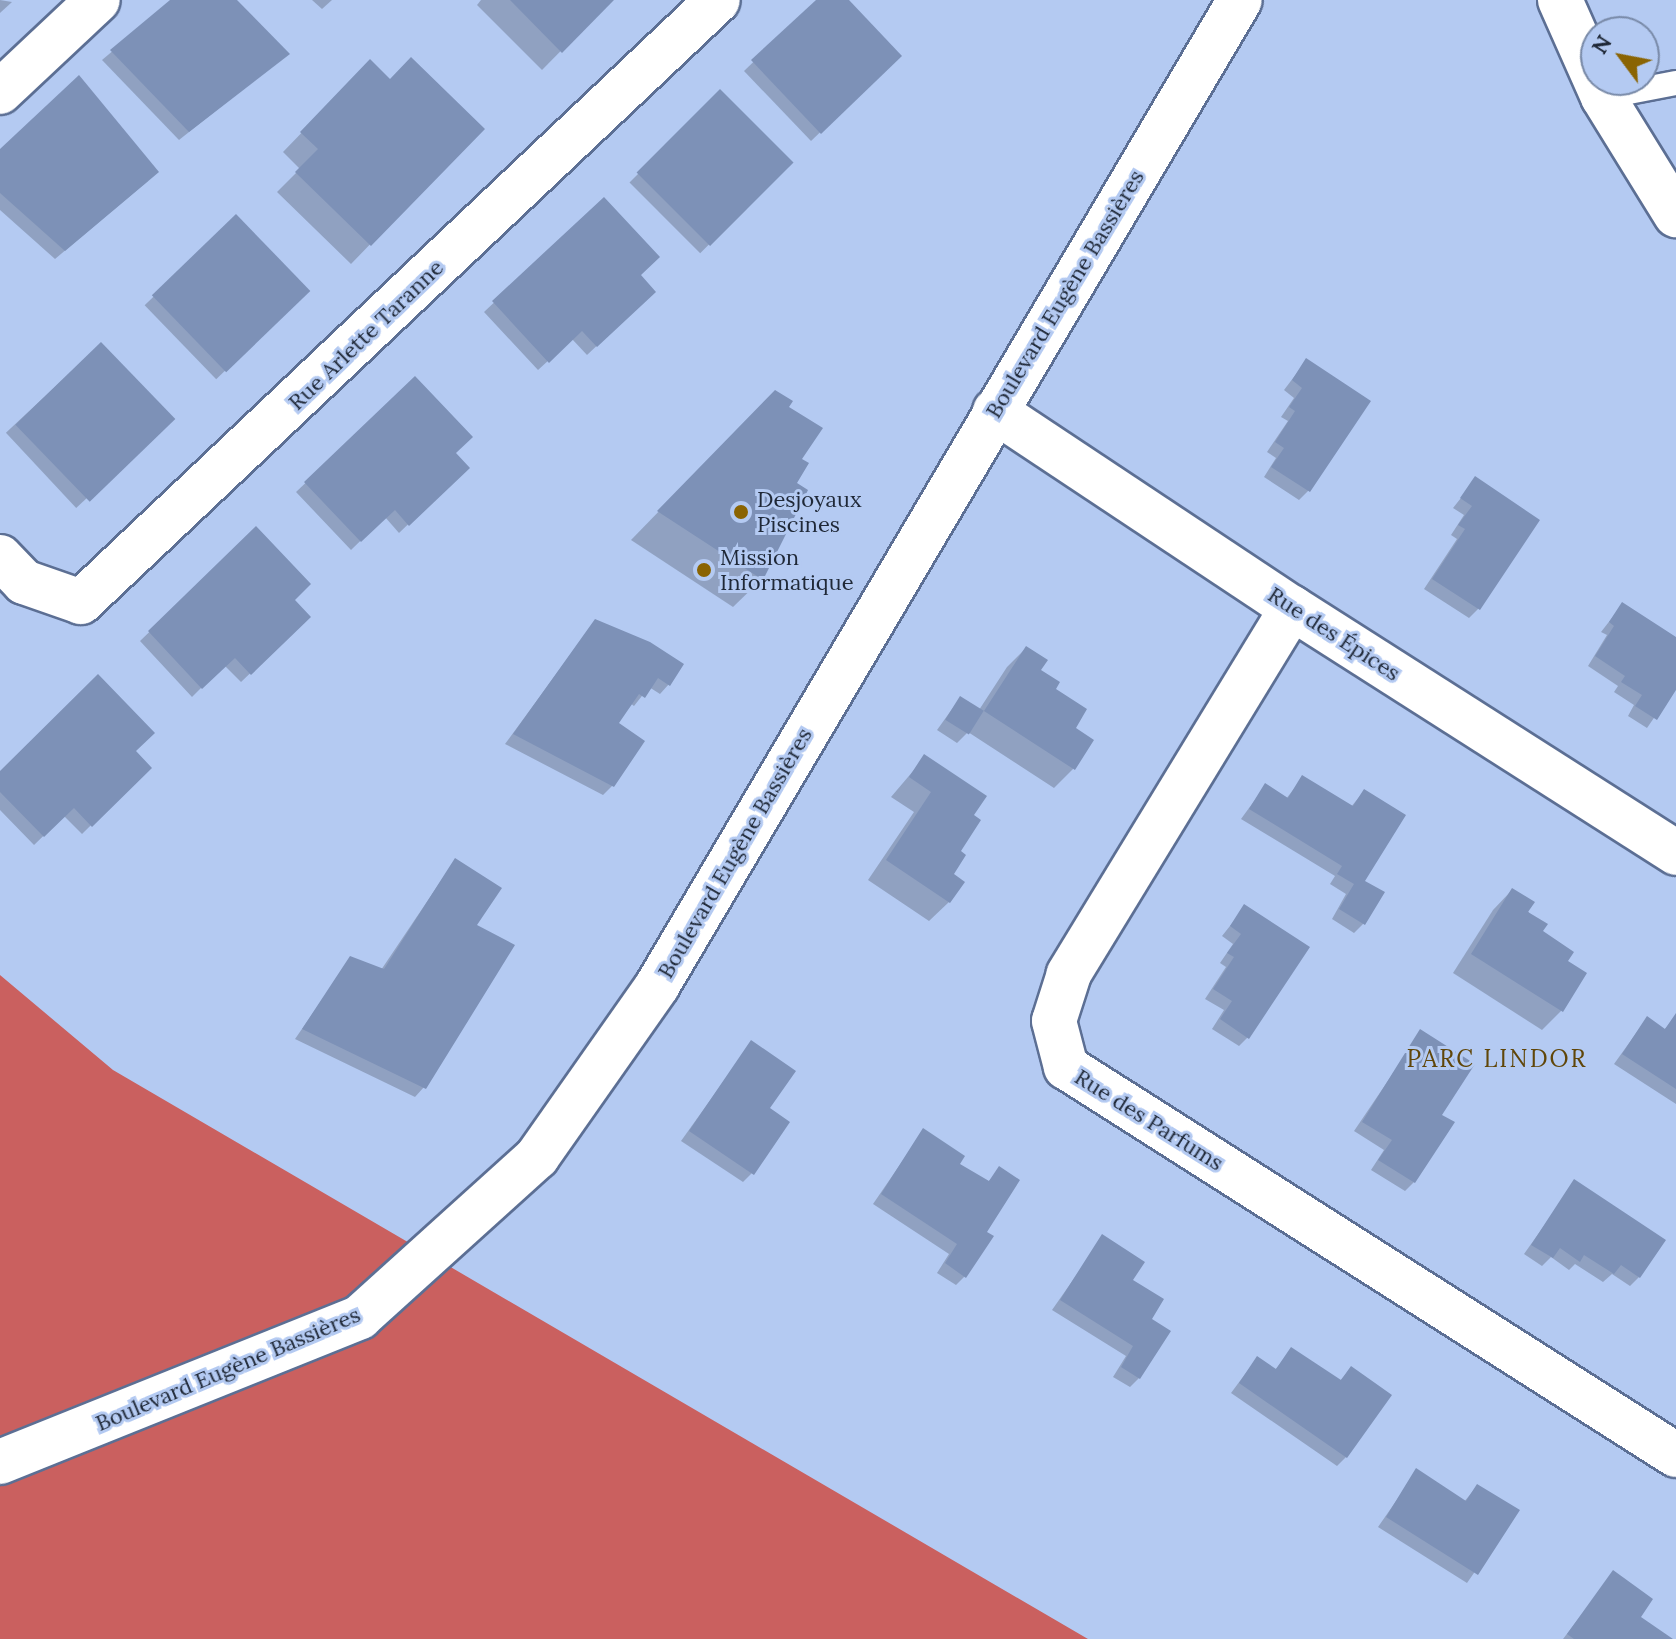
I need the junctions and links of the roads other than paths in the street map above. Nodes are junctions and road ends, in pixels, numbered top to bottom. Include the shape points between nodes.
1 (98, 0) edge
2 (718, 0) edge
3 (1240, 0) edge
4 (1560, 0) edge
5 (1676, 83) edge
6 (0, 92) edge
7 (1603, 97) junction
8 (1676, 215) edge
9 (995, 411) junction
10 (0, 557) edge
11 (1292, 608) junction
12 (1676, 853) edge
13 (1676, 1455) edge
14 (0, 1462) edge

1 - 6 street
2 - 10 street, Rue Arlette Taranne via 81,602 24,582
3 - 9 street, Boulevard Eugène Bassières
4 - 7 street
5 - 7 lane
7 - 8 street
9 - 11 street, Rue des Épices
9 - 14 street, Boulevard Eugène Bassières via 657,986 537,1157 360,1317
11 - 12 street, Rue des Épices
11 - 13 street, Rue des Parfums via 1069,974 1054,1021 1066,1067

